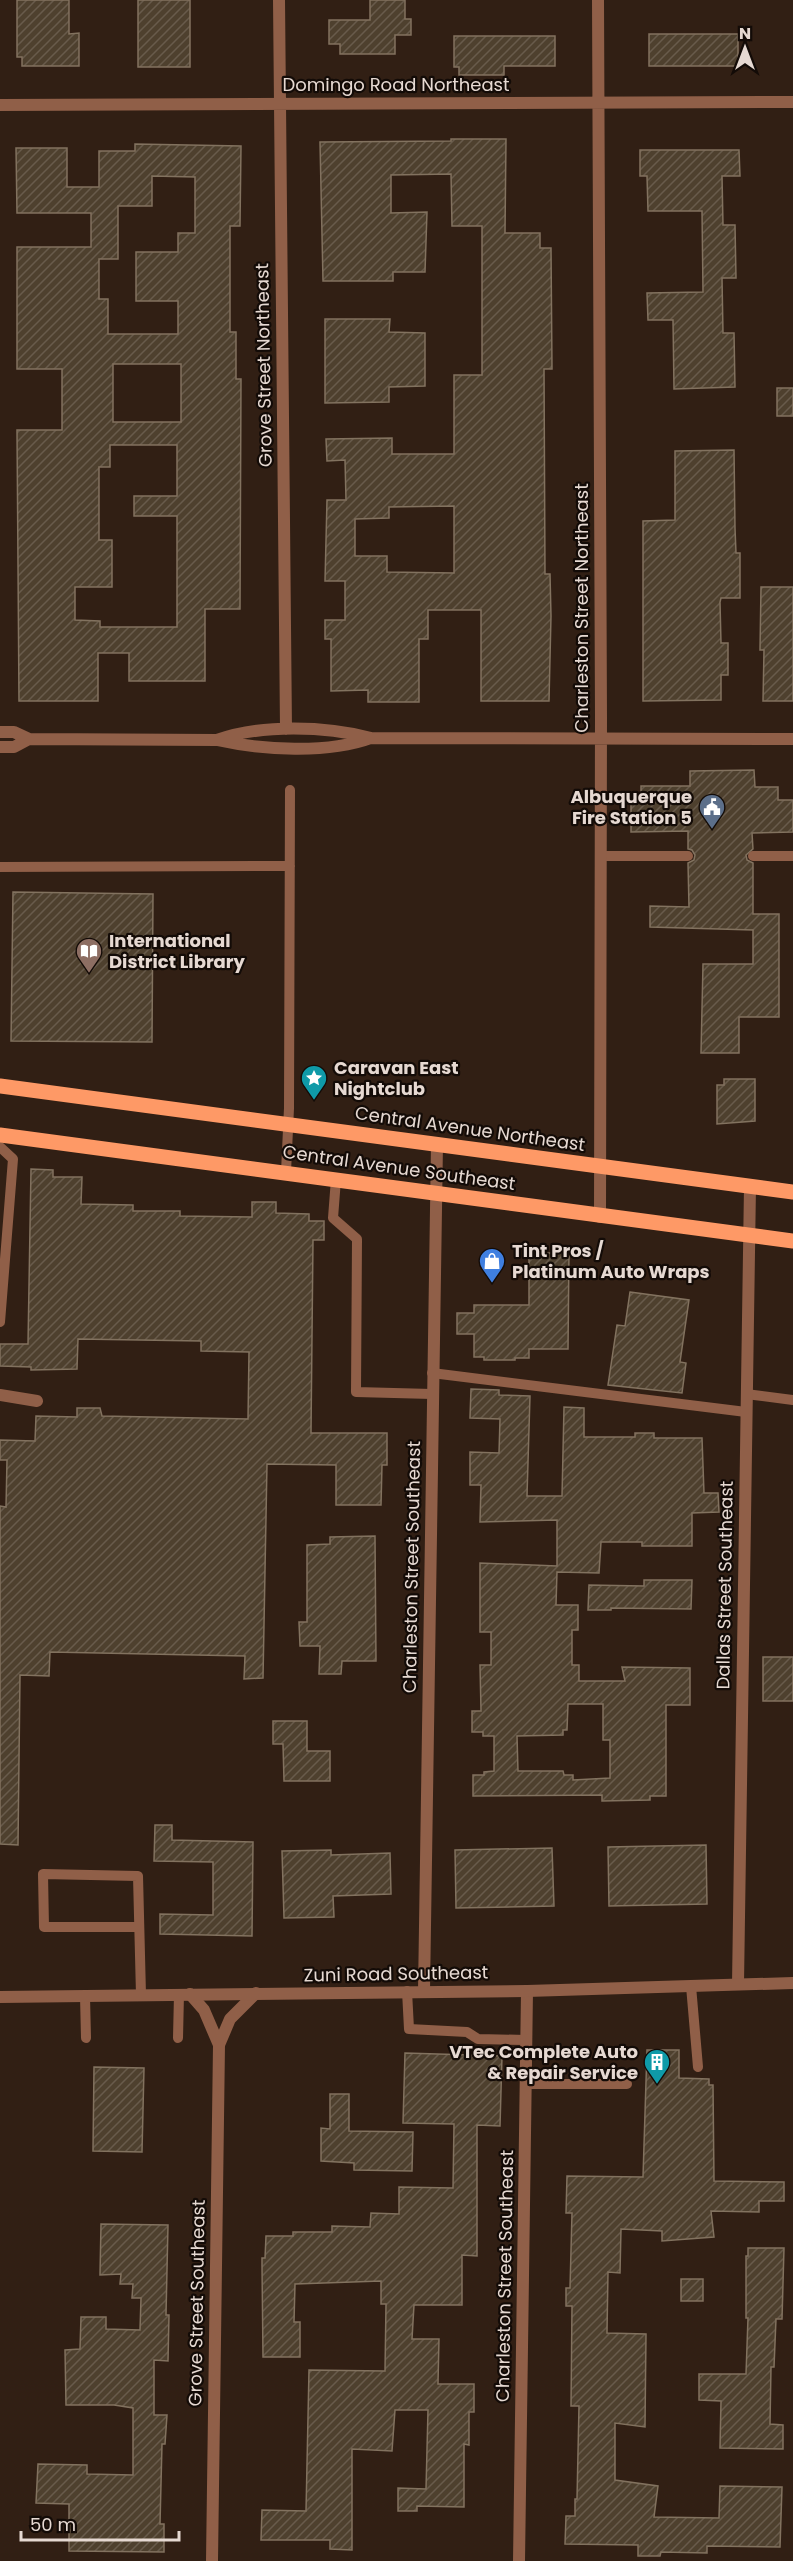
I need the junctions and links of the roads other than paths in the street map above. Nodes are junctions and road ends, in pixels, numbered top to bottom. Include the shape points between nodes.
1 (279, 0) edge
2 (598, 0) edge
3 (793, 102) edge
4 (279, 103) junction
5 (598, 103) junction
6 (0, 105) edge
7 (286, 729) junction
8 (0, 732) edge
9 (601, 737) junction
10 (371, 738) junction
11 (29, 739) junction
12 (793, 739) edge
13 (217, 740) junction
14 (0, 747) edge
15 (290, 789) dead end
16 (601, 856) junction
17 (688, 856) dead end
18 (753, 856) dead end
19 (793, 856) edge
20 (290, 866) junction
21 (0, 867) edge
22 (0, 1086) edge
23 (289, 1124) junction
24 (0, 1135) edge
25 (437, 1144) junction
26 (0, 1145) edge
27 (600, 1166) junction
28 (286, 1172) junction
29 (0, 1177) edge
30 (12, 1178) junction
31 (336, 1179) junction
32 (750, 1186) junction
33 (793, 1192) edge
34 (435, 1194) junction
35 (600, 1216) junction
36 (748, 1236) junction
37 (793, 1241) edge
38 (0, 1322) edge
39 (432, 1372) junction
40 (432, 1394) junction
41 (746, 1394) junction
42 (0, 1395) edge
43 (793, 1400) edge
44 (37, 1401) dead end
45 (746, 1412) junction
46 (139, 1927) junction
47 (793, 1983) edge
48 (738, 1984) junction
49 (691, 1986) junction
50 (527, 1990) junction
51 (407, 1991) junction
52 (424, 1991) junction
53 (256, 1993) junction
54 (184, 1994) junction
55 (141, 1995) junction
56 (85, 1996) junction
57 (0, 1997) edge
58 (86, 2038) dead end
59 (178, 2038) dead end
60 (526, 2040) junction
61 (219, 2045) junction
62 (698, 2067) dead end
63 (526, 2084) junction
64 (627, 2084) dead end
65 (212, 2561) edge
66 (519, 2561) edge

1 - 4 street, Grove Street Northeast
2 - 5 street, Charleston Street Northeast
3 - 5 street, Domingo Road Northeast
4 - 5 street, Domingo Road Northeast
4 - 6 street, Domingo Road Northeast
4 - 7 street, Grove Street Northeast
5 - 9 street, Charleston Street Northeast
7 - 10 street via 350,732
7 - 13 street via 238,732
8 - 11 street via 14,732
9 - 10 street
9 - 12 street
9 - 16 street, Charleston Street Northeast
10 - 13 street via 350,746 288,748
11 - 13 street
11 - 14 street via 14,747
15 - 20 lane
16 - 17 lane
16 - 27 street, Charleston Street Northeast
18 - 19 lane
20 - 21 lane
20 - 23 lane
22 - 23 main road, Central Avenue Northeast
23 - 25 main road, Central Avenue Northeast
23 - 28 lane
24 - 26 lane
24 - 28 main road, Central Avenue Southeast
25 - 27 main road, Central Avenue Northeast
25 - 34 street, Charleston Street Southeast
26 - 30 lane via 13,1159
27 - 32 main road, Central Avenue Northeast
27 - 35 street, Charleston Street Northeast
28 - 31 main road, Central Avenue Southeast
29 - 30 lane
30 - 38 lane
31 - 34 main road, Central Avenue Southeast
31 - 40 lane via 333,1218 357,1239 356,1392
32 - 33 main road, Central Avenue Northeast
32 - 36 street, Dallas Street Southeast
34 - 35 main road, Central Avenue Southeast
34 - 39 street, Charleston Street Southeast
35 - 36 main road, Central Avenue Southeast
36 - 37 main road, Central Avenue Southeast
36 - 41 street, Dallas Street Southeast
39 - 40 street, Charleston Street Southeast
39 - 45 lane
40 - 52 street, Charleston Street Southeast
41 - 43 lane
41 - 45 street, Dallas Street Southeast
42 - 44 street
45 - 48 street, Dallas Street Southeast
46 - 46 lane via 138,1875 43,1874 44,1927
46 - 55 lane
47 - 48 street, Zuni Road Southeast
48 - 49 street, Zuni Road Southeast
49 - 50 street, Zuni Road Southeast
49 - 62 lane
50 - 52 street, Zuni Road Southeast
50 - 60 street, Charleston Street Southeast
51 - 52 street, Zuni Road Southeast
51 - 53 street, Zuni Road Southeast
51 - 60 lane via 409,2029 467,2032 478,2039
53 - 54 street, Zuni Road Southeast
53 - 61 street, Grove Street Southeast via 230,2019
54 - 55 street, Zuni Road Southeast
54 - 59 lane
54 - 61 street, Grove Street Southeast via 204,2010
55 - 56 street, Zuni Road Southeast
56 - 57 street, Zuni Road Southeast
56 - 58 lane
60 - 63 street, Charleston Street Southeast
61 - 65 street, Grove Street Southeast
63 - 64 lane
63 - 66 street, Charleston Street Southeast

